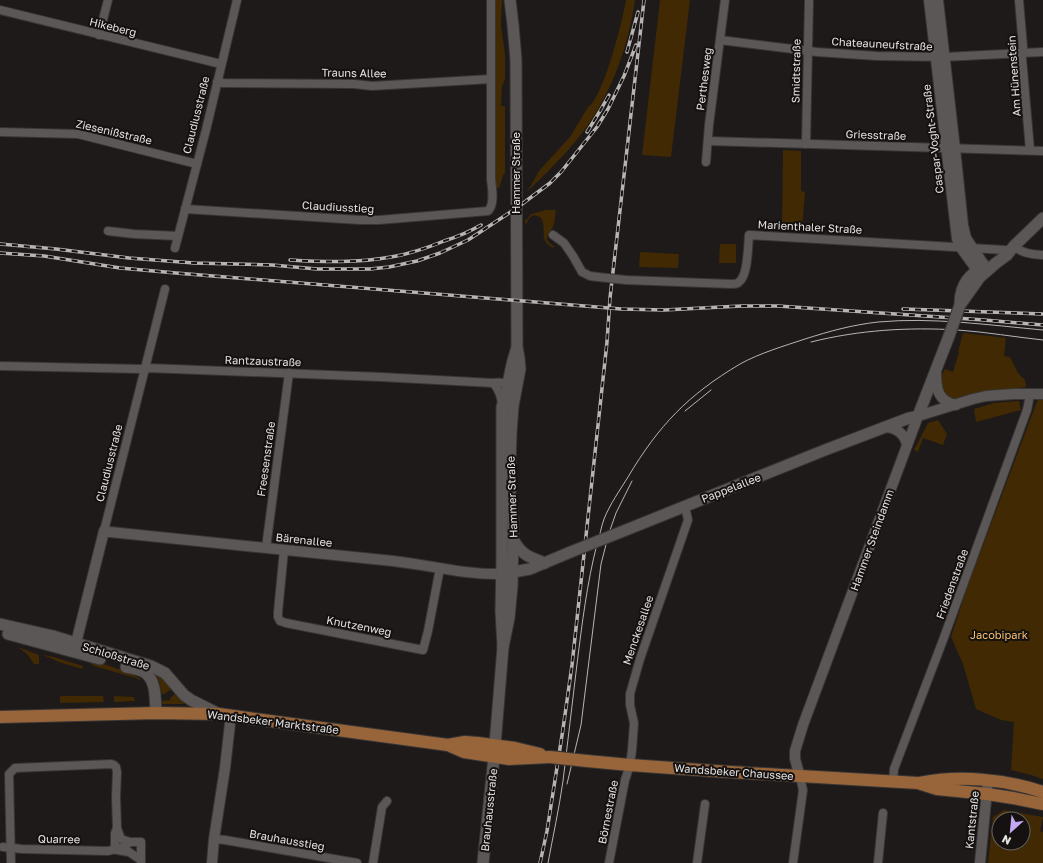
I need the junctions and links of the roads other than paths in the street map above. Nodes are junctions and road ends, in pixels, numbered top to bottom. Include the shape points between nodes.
1 (108, 0) edge
2 (237, 0) edge
3 (492, 0) edge
4 (510, 0) edge
5 (725, 0) edge
6 (809, 0) edge
7 (929, 0) edge
8 (938, 0) edge
9 (1019, 0) edge
10 (0, 10) edge
11 (100, 35) junction
12 (720, 40) junction
13 (808, 50) junction
14 (1043, 52) edge
15 (1022, 53) junction
16 (940, 57) junction
17 (221, 64) junction
18 (491, 79) junction
19 (217, 82) junction
20 (0, 132) edge
21 (708, 141) junction
22 (806, 144) junction
23 (951, 149) junction
24 (1030, 150) junction
25 (1043, 151) edge
26 (706, 162) dead end
27 (197, 164) junction
28 (185, 209) junction
29 (1043, 218) edge
30 (108, 231) dead end
31 (553, 235) dead end
32 (178, 236) junction
33 (966, 247) junction
34 (175, 248) dead end
35 (1010, 248) junction
36 (1043, 255) edge
37 (982, 270) junction
38 (165, 288) dead end
39 (517, 347) junction
40 (0, 366) edge
41 (145, 368) junction
42 (936, 371) junction
43 (290, 373) junction
44 (493, 384) junction
45 (507, 384) junction
46 (1029, 394) junction
47 (1043, 394) edge
48 (515, 400) junction
49 (956, 404) junction
50 (502, 407) junction
51 (918, 416) junction
52 (884, 427) junction
53 (907, 445) junction
54 (685, 506) junction
55 (104, 531) junction
56 (513, 538) junction
57 (266, 548) junction
58 (284, 550) junction
59 (545, 563) junction
60 (440, 568) junction
61 (513, 573) junction
62 (501, 574) junction
63 (0, 624) edge
64 (0, 632) edge
65 (76, 643) junction
66 (503, 647) junction
67 (61, 648) junction
68 (82, 654) junction
69 (156, 713) junction
70 (225, 715) junction
71 (0, 717) edge
72 (495, 751) junction
73 (550, 757) joint
74 (630, 765) junction
75 (800, 777) junction
76 (988, 780) junction
77 (893, 782) junction
78 (918, 783) junction
79 (1043, 792) edge
80 (987, 794) junction
81 (387, 801) dead end
82 (705, 804) dead end
83 (1043, 804) edge
84 (883, 813) dead end
85 (117, 828) junction
86 (214, 839) junction
87 (130, 842) junction
88 (7, 847) junction
89 (115, 849) junction
90 (141, 862) edge
91 (11, 863) edge
92 (212, 863) edge
93 (357, 863) edge
94 (373, 863) edge
95 (483, 863) edge
96 (609, 863) edge
97 (697, 863) edge
98 (793, 863) edge
99 (878, 863) edge
100 (980, 863) edge

1 - 11 street
2 - 17 street, Claudiusstraße
3 - 18 street
4 - 39 main road, Hammer Straße via 516,60
5 - 12 street, Perthesweg
6 - 13 street, Smidtstraße
7 - 16 street, Caspar-Voght-Straße
8 - 16 street, Caspar-Voght-Straße
9 - 15 street, Am Hünenstein
10 - 11 street, Hikeberg
11 - 17 street, Hikeberg
12 - 13 street, Chateauneufstraße
12 - 21 street, Perthesweg
13 - 16 street, Chateauneufstraße via 878,56
13 - 22 street, Smidtstraße
14 - 15 street, Chateauneufstraße
15 - 16 street, Chateauneufstraße
15 - 24 street, Am Hünenstein
16 - 23 street, Caspar-Voght-Straße
17 - 19 street, Claudiusstraße
18 - 19 street, Trauns Allee via 372,86
18 - 28 street, Claudiusstieg via 492,198 488,211 360,220
19 - 27 street, Claudiusstraße
20 - 27 street, Ziesenißstraße via 78,134
21 - 22 street, Griesstraße
21 - 26 street, Perthesweg
22 - 23 street, Griesstraße
23 - 24 street, Griesstraße
23 - 33 street, Caspar-Voght-Straße
24 - 25 street, Griesstraße
27 - 28 street, Claudiusstraße
28 - 32 street, Claudiusstraße
29 - 35 main road, Hammer Steindamm
30 - 32 street
31 - 33 street, Marienthaler Straße, bridge via 564,244 582,272 590,276 731,284 738,283 744,276 750,235
32 - 34 street, Claudiusstraße
33 - 35 street, Marienthaler Straße
33 - 37 street, Caspar-Voght-Straße
35 - 36 street, Marienthaler Straße
35 - 37 main road, Hammer Steindamm
37 - 42 main road, Hammer Steindamm, bridge via 968,278 963,286 960,305
38 - 41 street, Claudiusstraße
39 - 45 main road, Hammer Straße
39 - 48 main road, Hammer Straße via 520,369
40 - 41 street, Rantzaustraße
41 - 43 street, Rantzaustraße
41 - 55 street, Claudiusstraße
42 - 49 street via 936,387 939,394 945,400
42 - 51 main road, Hammer Steindamm
43 - 44 street, Rantzaustraße
43 - 57 street, Freesenstraße
44 - 45 street, Rantzaustraße
44 - 50 street, Hammer Straße via 500,392
45 - 48 street
45 - 50 main road, Hammer Straße
46 - 47 street
46 - 49 street via 991,396
46 - 77 street, Friedenstraße via 1027,410 894,769
48 - 56 main road, Hammer Straße via 510,467
49 - 51 street
50 - 62 main road, Hammer Straße
51 - 52 main road, Pappelallee
51 - 53 street, Hammer Steindamm
52 - 53 street via 898,431 905,438
52 - 54 main road, Pappelallee
53 - 75 street, Hammer Steindamm via 803,725 795,751
54 - 59 main road, Pappelallee, bridge
54 - 74 street, Menckesallee via 688,520 630,694 634,723
55 - 57 street, Bärenallee
55 - 65 street, Claudiusstraße
56 - 59 main road via 525,555
56 - 61 main road, Hammer Straße
57 - 58 street, Bärenallee
58 - 60 street, Bärenallee
58 - 60 street, Knutzenweg via 278,612 280,621 423,650
59 - 61 main road, Pappelallee
60 - 62 street, Bärenallee
61 - 62 main road, Pappelallee
61 - 66 main road, Hammer Straße via 509,618
62 - 66 main road, Hammer Straße
63 - 65 main road, Schloßstraße
64 - 67 main road, Schloßstraße
65 - 67 main road
65 - 68 main road
65 - 70 main road, Schloßstraße via 161,670 191,700
66 - 72 main road, Hammer Straße
67 - 68 main road, Schloßstraße
68 - 69 main road, Schloßstraße via 132,668 150,677 154,685
69 - 70 main road, Wandsbeker Marktstraße
69 - 71 main road, Wandsbeker Marktstraße
70 - 72 main road, Wandsbeker Marktstraße via 448,745 465,742
70 - 86 street via 225,768
72 - 73 main road, Wandsbeker Marktstraße via 513,760
72 - 95 main road, Brauhausstraße
73 - 74 main road, Wandsbeker Chaussee, bridge
74 - 75 main road, Wandsbeker Chaussee
74 - 96 street, Börnestraße
75 - 77 main road, Wandsbeker Chaussee
75 - 98 street via 803,790
76 - 78 main road, Wandsbeker Chaussee via 936,780
76 - 79 main road, Wandsbeker Chaussee
76 - 80 street, Kantstraße
77 - 78 main road, Wandsbeker Chaussee
78 - 80 main road, Wandsbeker Chaussee via 937,789
80 - 83 main road, Wandsbeker Chaussee
80 - 100 street, Kantstraße
81 - 94 street via 382,807
82 - 97 street
84 - 99 street
85 - 87 street via 121,839
85 - 88 street via 117,772 114,765 15,768 9,774 10,819
85 - 89 street
86 - 92 street
86 - 93 street, Brauhausstieg
87 - 89 street, Quarree
87 - 90 street, Quarree via 141,842
88 - 89 street, Quarree via 22,850
88 - 91 street
89 - 90 street, Quarree via 129,852

